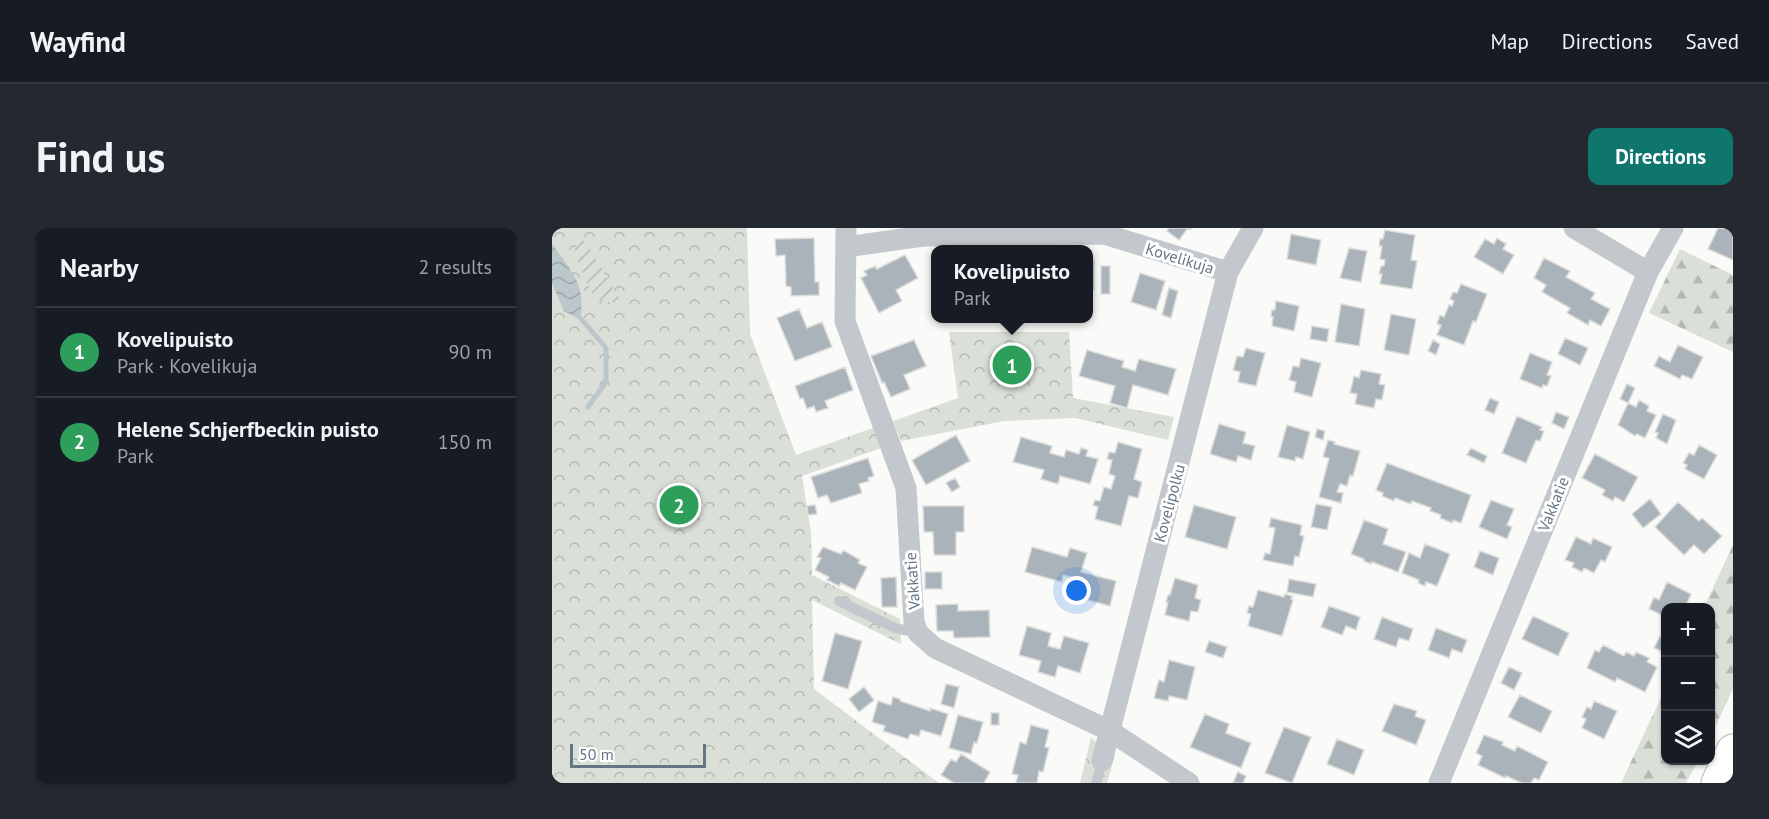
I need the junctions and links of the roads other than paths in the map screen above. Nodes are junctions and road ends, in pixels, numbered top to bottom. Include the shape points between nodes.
1 (1253, 228) edge
2 (1574, 228) edge
3 (1673, 228) edge
4 (846, 237) edge
5 (1648, 272) junction
6 (1228, 273) junction
7 (839, 601) dead end
8 (918, 633) junction
9 (1110, 730) junction
10 (1733, 751) edge
11 (1102, 761) joint
12 (1096, 783) edge
13 (1189, 783) edge
14 (1439, 783) edge
15 (1718, 783) edge

1 - 6 street, Kovelipolku
2 - 5 street
3 - 5 street, Vakkatie
4 - 6 street, Kovelikuja via 1104,234
4 - 8 street, Vakkatie via 845,321 906,488
5 - 14 street, Vakkatie
6 - 9 street, Kovelipolku
7 - 8 lane via 896,628
8 - 9 street, Vakkatie via 934,648
9 - 11 street, Kovelipolku
9 - 13 street, Vakkatie
10 - 15 highway
11 - 12 lane, Kovelipolku

